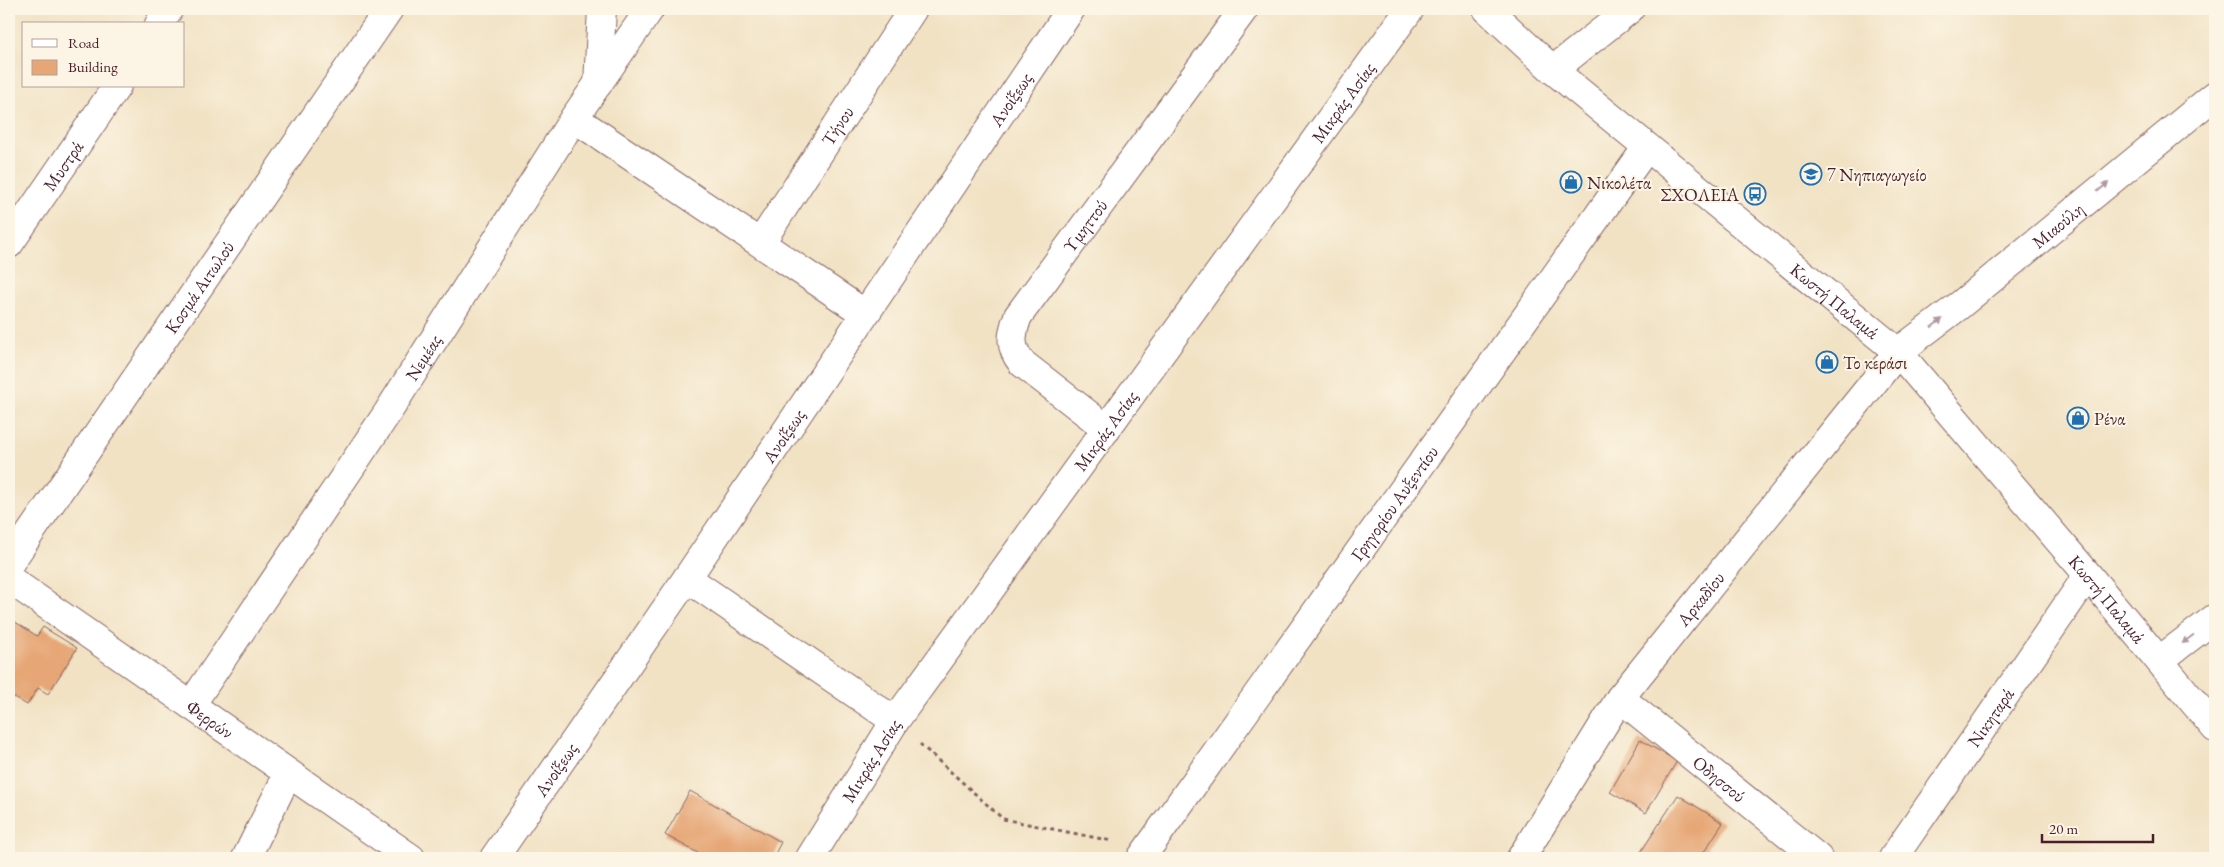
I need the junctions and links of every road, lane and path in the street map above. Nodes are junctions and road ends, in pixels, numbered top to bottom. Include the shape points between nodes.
1 (170, 9) edge
2 (389, 9) edge
3 (602, 9) edge
4 (650, 9) edge
5 (913, 9) edge
6 (1070, 9) edge
7 (1244, 9) edge
8 (1410, 9) edge
9 (1487, 9) edge
10 (1630, 9) edge
11 (160, 22) edge
12 (1553, 70) junction
13 (598, 85) junction
14 (116, 88) edge
15 (2215, 95) edge
16 (574, 118) junction
17 (1647, 147) junction
18 (762, 242) junction
19 (9, 244) edge
20 (864, 313) junction
21 (1898, 352) junction
22 (1107, 429) junction
23 (9, 564) edge
24 (2088, 575) junction
25 (687, 578) junction
26 (9, 579) edge
27 (2215, 618) edge
28 (2160, 660) junction
29 (1620, 698) junction
30 (191, 705) junction
31 (896, 721) junction
32 (2215, 728) edge
33 (288, 774) junction
34 (1150, 855) edge
35 (246, 858) edge
36 (411, 858) edge
37 (494, 858) edge
38 (810, 858) edge
39 (1521, 858) edge
40 (1818, 858) edge
41 (1893, 858) edge

1 - 11 street
2 - 23 street, Κοσμά Αιτωλού
3 - 13 street
4 - 13 street, Νεμέας
5 - 18 street, Τήνου
6 - 20 street, Ανοίξεως
7 - 22 street, Υμηττού via 1018,316 1012,332 1013,352 1022,363
8 - 22 street, Μικράς Ασίας
9 - 12 street, Κωστή Παλαμά
10 - 12 street
12 - 17 street, Κωστή Παλαμά
13 - 16 street, Νεμέας
14 - 19 street, Μυστρά
21 -> 15 street, Μιαούλη via 1960,305
16 - 18 street
16 - 30 street, Νεμέας via 382,420
17 - 21 street, Κωστή Παλαμά
17 - 34 street, Γρηγορίου Αυξεντίου
18 - 20 street
20 - 25 street, Ανοίξεως
21 - 24 street, Κωστή Παλαμά
21 - 29 street, Αρκαδίου
22 - 31 street, Μικράς Ασίας
24 - 28 street, Κωστή Παλαμά
24 - 41 street, Νικηταρά
25 - 31 street
25 - 37 street, Ανοίξεως
26 - 30 street, Φερρών
27 -> 28 street
28 - 32 street, Κωστή Παλαμά
29 - 39 street, Αρκαδίου
29 - 40 street, Οδησσού
30 - 33 street, Φερρών
31 - 34 path via 1003,819
31 - 38 street, Μικράς Ασίας
33 - 35 street
33 - 36 street, Φερρών

